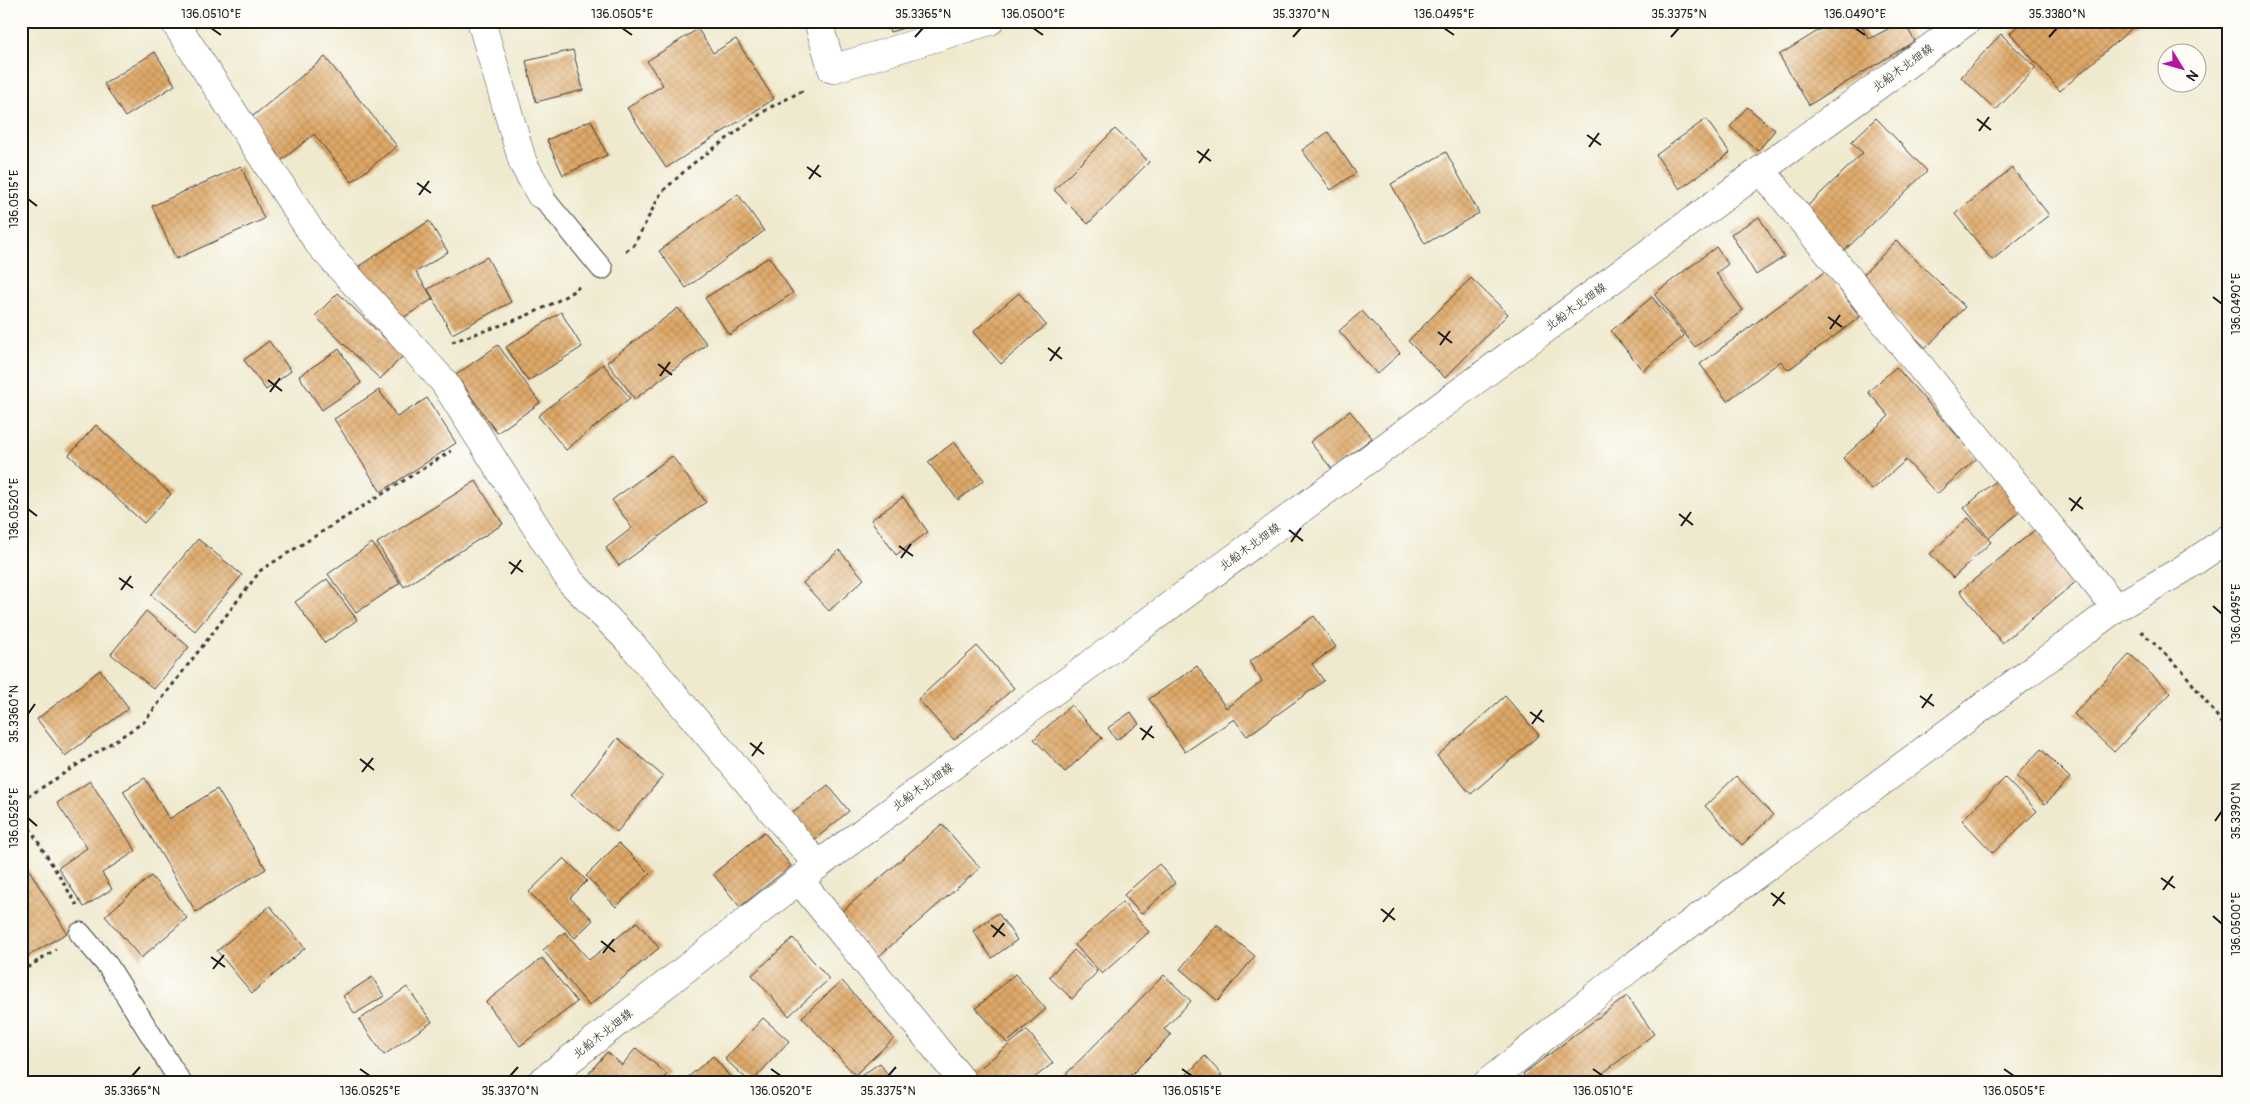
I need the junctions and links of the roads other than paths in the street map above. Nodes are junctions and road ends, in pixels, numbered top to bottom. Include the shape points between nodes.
1 (174, 21) edge
2 (481, 21) edge
3 (818, 21) edge
4 (990, 21) edge
5 (1967, 21) edge
6 (1761, 170) junction
7 (540, 194) joint
8 (602, 269) road end
9 (2229, 538) edge
10 (2116, 608) junction
11 (809, 873) junction
12 (80, 933) road end
13 (181, 1083) edge
14 (540, 1083) edge
15 (964, 1083) edge
16 (1487, 1083) edge

1 - 11 street via 319,244 444,382 571,582 627,639
2 - 7 street via 523,163
3 - 4 street via 832,68
5 - 6 street, 北船木北畑線
6 - 10 street
6 - 11 street, 北船木北畑線
7 - 8 lane
9 - 10 street
10 - 16 street via 1633,966
11 - 14 street, 北船木北畑線
11 - 15 street
12 - 13 lane via 108,966

